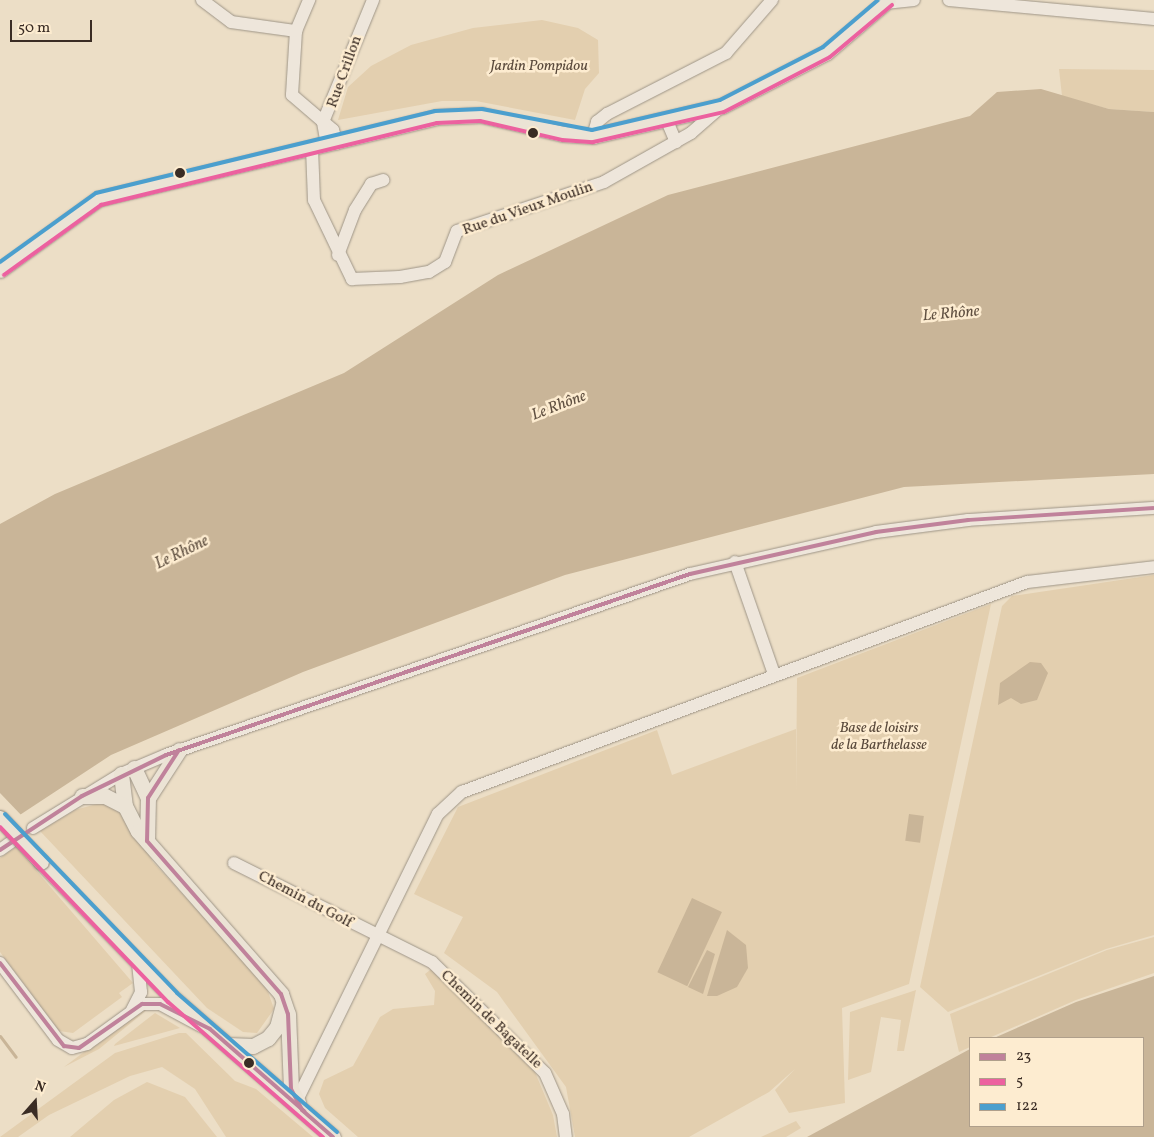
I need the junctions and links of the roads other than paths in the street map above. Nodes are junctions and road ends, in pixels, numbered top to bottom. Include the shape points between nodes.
1 (202, 0) edge
2 (309, 0) edge
3 (373, 0) edge
4 (772, 0) edge
5 (914, 0) edge
6 (949, 0) edge
7 (886, 2) edge
8 (1154, 19) edge
9 (296, 31) junction
10 (626, 106) junction
11 (722, 106) junction
12 (667, 121) junction
13 (323, 122) junction
14 (623, 131) junction
15 (593, 136) junction
16 (676, 142) junction
17 (325, 145) junction
18 (383, 180) dead end
19 (338, 255) junction
20 (0, 270) edge
21 (1154, 508) edge
22 (735, 562) junction
23 (1154, 567) edge
24 (774, 674) junction
25 (179, 750) junction
26 (128, 771) junction
27 (82, 796) junction
28 (148, 798) junction
29 (125, 806) junction
30 (0, 818) edge
31 (33, 828) dead end
32 (11, 842) dead end
33 (147, 842) junction
34 (0, 850) edge
35 (234, 863) dead end
36 (376, 937) junction
37 (138, 961) junction
38 (0, 963) edge
39 (283, 1001) junction
40 (132, 1010) junction
41 (210, 1029) junction
42 (228, 1046) junction
43 (300, 1105) junction
44 (333, 1137) edge
45 (566, 1137) edge

1 - 9 street via 231,22
2 - 9 street
3 - 13 street, Rue Crillon
4 - 10 street via 726,53
5 - 7 street
6 - 8 street
7 - 11 main road via 827,52
9 - 13 street via 292,95
10 - 14 street
10 - 15 street via 598,122
11 - 12 main road
11 - 16 street, Rue du Vieux Moulin
12 - 14 main road
12 - 16 street
13 - 17 street via 333,130
14 - 15 main road
15 - 17 main road via 563,134 463,114
16 - 19 street, Rue du Vieux Moulin via 604,182 457,231 445,262 429,272 352,280
17 - 19 street, Rue du Vieux Moulin via 314,200
17 - 20 main road via 98,198
18 - 19 street via 371,184 354,210
21 - 22 street via 958,522 876,532
22 - 24 street
22 - 25 street via 542,623
23 - 24 street via 1027,582
24 - 36 street via 462,792 438,814
25 - 26 street
25 - 28 main road
26 - 27 street
26 - 28 main road
26 - 29 main road
27 - 29 main road via 105,796
27 - 31 street
28 - 33 main road
29 - 33 main road
30 - 37 main road, bridge
32 - 34 street
33 - 39 main road via 268,976
35 - 36 street, Chemin du Golf
36 - 43 street
36 - 45 street, Chemin de Bagatelle via 432,962 545,1073 563,1114
37 - 40 street via 141,992
37 - 41 main road
38 - 40 street via 64,1046 79,1048
39 - 42 main road via 277,1026 268,1038 253,1046
39 - 43 main road via 289,1029 289,1080
40 - 41 street via 142,1004 158,1003
41 - 42 main road
42 - 43 main road
43 - 44 main road

